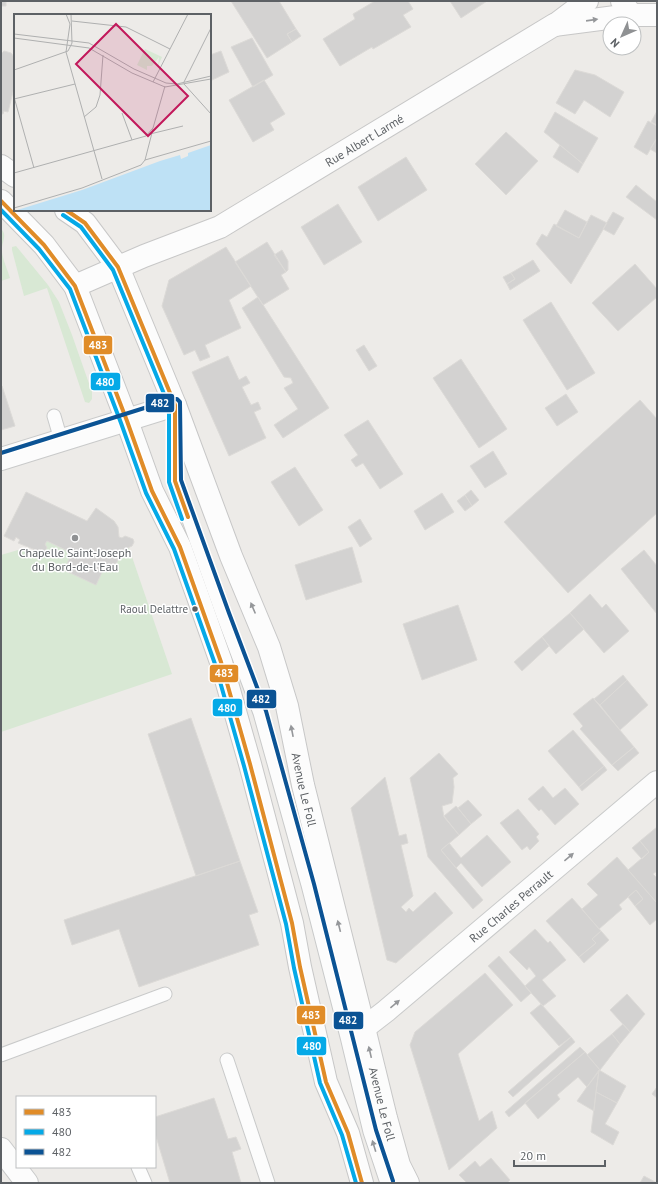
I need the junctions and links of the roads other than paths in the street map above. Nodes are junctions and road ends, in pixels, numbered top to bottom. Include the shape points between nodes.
1 (587, 1) edge
2 (626, 8) edge
3 (657, 15) edge
4 (554, 26) junction
5 (1, 166) edge
6 (14, 175) edge
7 (1, 201) edge
8 (67, 211) edge
9 (118, 268) junction
10 (75, 286) junction
11 (175, 405) junction
12 (54, 416) dead end
13 (127, 421) junction
14 (61, 440) junction
15 (1, 459) edge
16 (657, 782) edge
17 (165, 994) dead end
18 (364, 1028) junction
19 (1, 1055) edge
20 (227, 1060) dead end
21 (1, 1149) edge
22 (16, 1168) edge
23 (16, 1168) edge
24 (138, 1168) edge
25 (28, 1183) edge
26 (145, 1183) edge
27 (268, 1183) edge
28 (362, 1183) edge
29 (387, 1183) edge
30 (408, 1183) edge

1 - 4 main road
2 - 3 main road, Rue Albert Larmé
4 -> 2 main road, Rue Albert Larmé
4 - 9 main road, Rue Albert Larmé via 220,227
5 - 6 main road
7 - 10 main road via 44,245
8 - 9 main road, Avenue Le Foll via 85,223
9 - 10 main road, Rue Albert Larmé
9 - 11 main road, Avenue Le Foll
10 - 13 main road
11 - 13 main road
18 -> 11 main road, Avenue Le Foll via 303,785 285,698 269,647 231,556
29 -> 11 lane, Avenue Le Foll via 370,1132 308,885 260,713 176,481
12 - 14 lane
13 - 14 main road
13 - 28 main road via 152,491 180,547 221,662 292,922 326,1082 348,1134
14 - 15 main road
18 -> 16 main road, Rue Charles Perrault
17 - 19 lane
30 -> 18 main road, Avenue Le Foll via 399,1165
20 - 27 lane
21 - 23 main road
22 - 25 main road
24 - 26 lane

